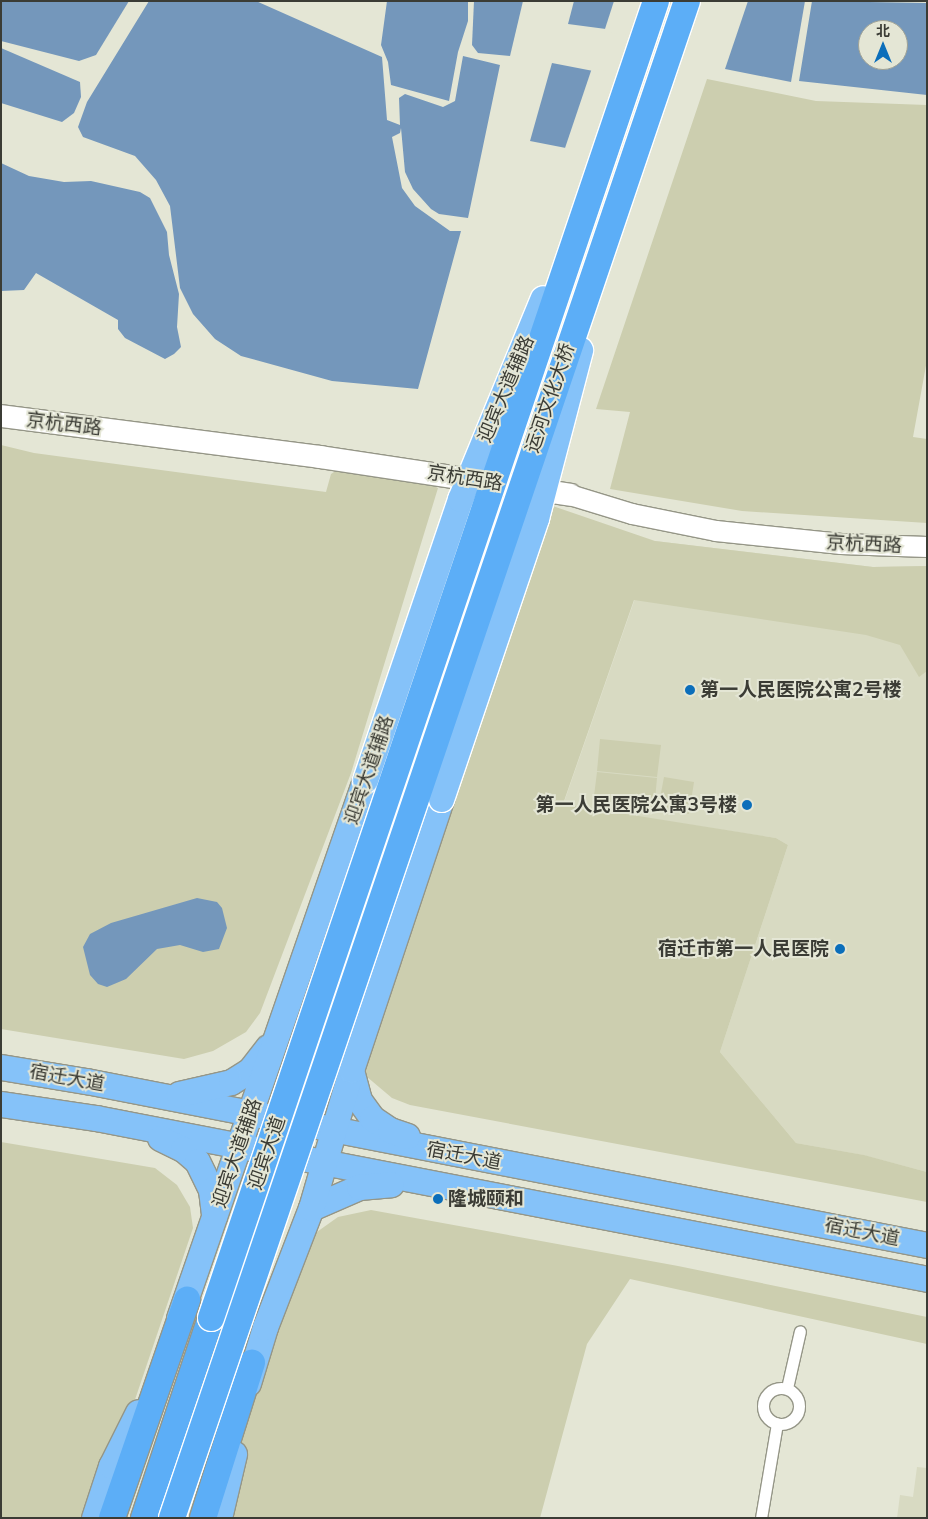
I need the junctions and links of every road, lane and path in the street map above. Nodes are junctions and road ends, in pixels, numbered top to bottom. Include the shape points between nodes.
1 (687, 1) edge
2 (652, 12) edge
3 (1, 416) edge
4 (570, 495) joint
5 (927, 547) edge
6 (389, 789) joint
7 (428, 797) junction
8 (279, 1031) junction
9 (1, 1067) edge
10 (351, 1070) junction
11 (140, 1092) junction
12 (1, 1104) edge
13 (251, 1114) junction
14 (123, 1124) junction
15 (333, 1130) junction
16 (240, 1146) junction
17 (469, 1158) junction
18 (324, 1163) junction
19 (463, 1191) junction
20 (311, 1208) junction
21 (214, 1221) junction
22 (927, 1245) edge
23 (927, 1279) edge
24 (187, 1300) junction
25 (800, 1330) dead end
26 (252, 1363) junction
27 (787, 1388) junction
28 (777, 1423) junction
29 (94, 1518) edge
30 (112, 1518) edge
31 (144, 1518) edge
32 (172, 1518) edge
33 (203, 1518) edge
34 (219, 1518) edge
35 (761, 1518) edge

1 - 7 highway, 运河文化大桥, bridge
2 - 6 highway, 运河文化大桥, bridge
2 - 8 main road, 迎宾大道辅路, bridge via 620,84 536,319 460,499
3 - 4 main road, 京杭西路 via 329,458
4 - 5 street, 京杭西路 via 632,514 716,531 841,544
6 - 31 highway, 迎宾大道, bridge
7 - 10 main road
7 - 32 highway, 迎宾大道, bridge
8 - 11 main road via 250,1070 231,1082 187,1094
8 - 13 main road, 迎宾大道辅路
9 - 11 main road, 宿迁大道
10 - 15 main road
10 - 17 main road via 358,1100 372,1118 390,1130
11 - 13 main road, 宿迁大道
12 - 14 main road, 宿迁大道
13 - 15 main road, 宿迁大道
13 - 16 main road, 迎宾大道辅路
14 - 16 main road, 宿迁大道
14 - 21 main road via 183,1149 197,1161 214,1201
15 - 17 main road, 宿迁大道
15 - 18 main road
16 - 18 main road, 宿迁大道
16 - 21 main road, 迎宾大道辅路
17 - 22 main road, 宿迁大道
18 - 19 main road, 宿迁大道
18 - 20 main road
19 - 20 main road via 382,1184 358,1187
19 - 23 main road, 宿迁大道
20 - 26 main road
21 - 24 main road, 迎宾大道辅路
24 - 29 main road, 迎宾大道辅路 via 112,1466
24 - 30 highway
25 - 27 street
26 - 33 highway
26 - 34 main road
27 - 28 street via 797,1395 799,1412 791,1421
27 - 28 street via 775,1388 763,1402 765,1414
28 - 35 street

